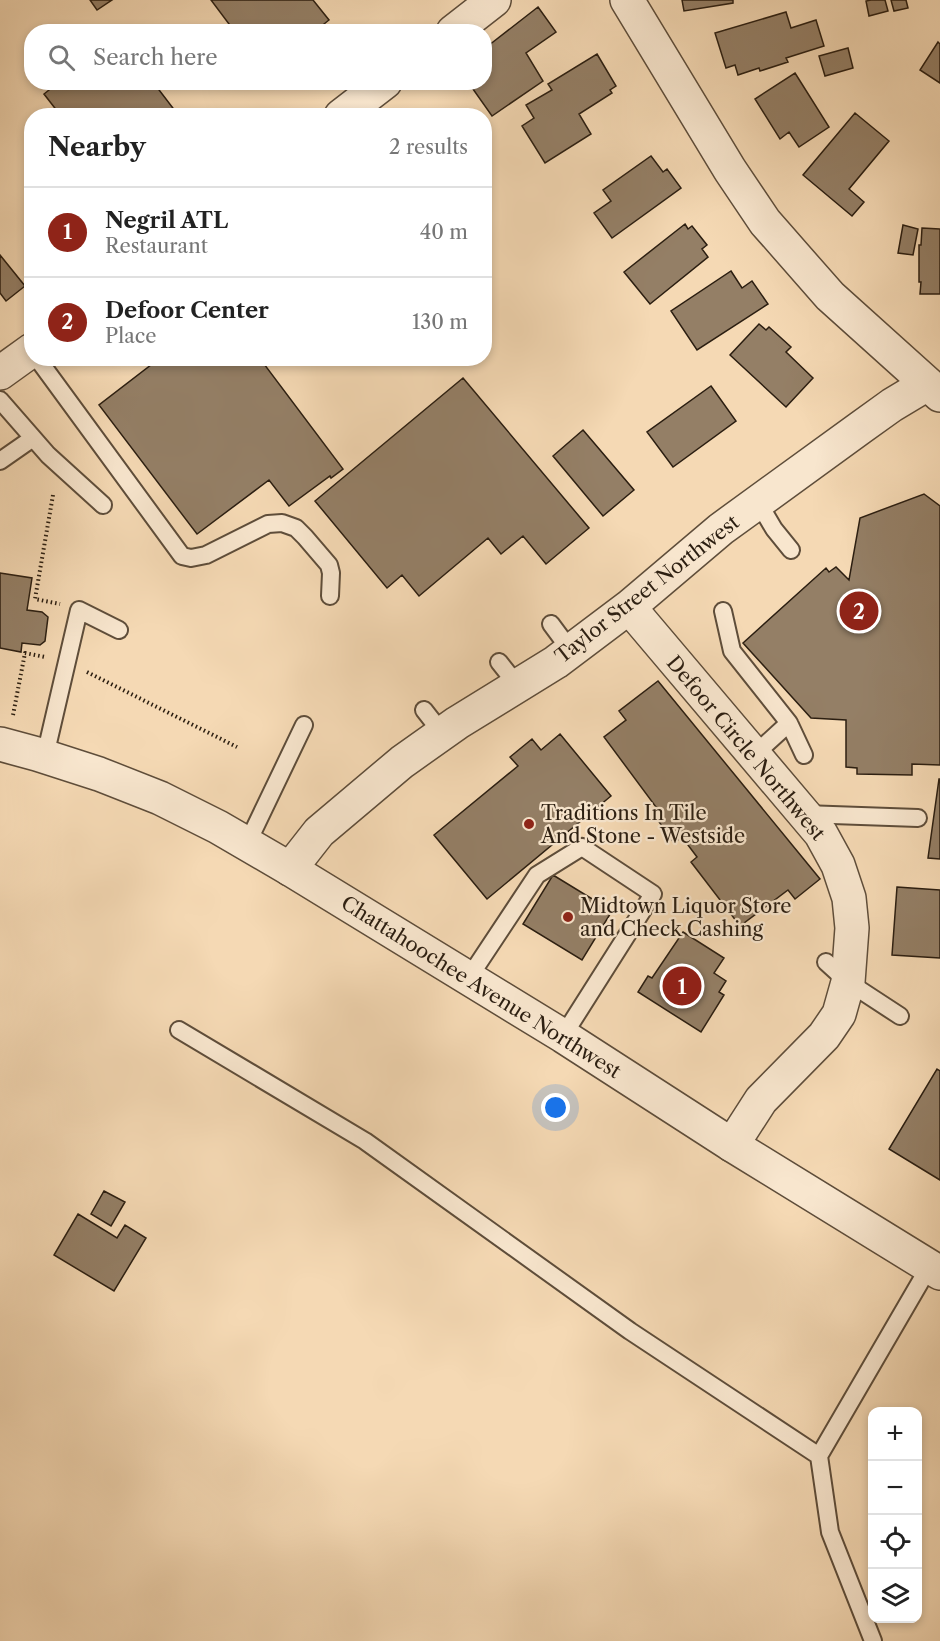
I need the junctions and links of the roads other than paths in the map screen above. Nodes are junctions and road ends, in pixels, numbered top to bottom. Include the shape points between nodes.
1 (495, 0) edge
2 (627, 0) edge
3 (464, 24) edge
4 (376, 90) edge
5 (356, 108) edge
6 (24, 355) edge
7 (43, 366) edge
8 (0, 373) edge
9 (933, 390) edge
10 (0, 400) edge
11 (33, 438) junction
12 (0, 461) edge
13 (758, 502) junction
14 (103, 505) dead end
15 (791, 550) dead end
16 (330, 596) dead end
17 (629, 607) junction
18 (723, 611) dead end
19 (550, 624) dead end
20 (119, 630) dead end
21 (571, 651) junction
22 (789, 723) junction
23 (304, 725) dead end
24 (0, 744) edge
25 (754, 754) junction
26 (804, 755) dead end
27 (45, 756) junction
28 (803, 814) junction
29 (918, 819) dead end
30 (247, 843) junction
31 (290, 869) junction
32 (837, 972) junction
33 (468, 979) junction
34 (900, 1016) dead end
35 (179, 1030) dead end
36 (563, 1036) junction
37 (732, 1144) junction
38 (935, 1270) edge
39 (819, 1456) junction
40 (873, 1641) edge

1 - 3 street
2 - 9 street via 765,222 830,296
4 - 5 street
6 - 8 street
7 - 16 lane via 182,556 206,555 268,524 282,523 296,528 328,565
9 - 13 street, Taylor Street Northwest via 876,417
10 - 11 lane
11 - 12 lane
11 - 14 lane
13 - 15 lane
13 - 17 street, Taylor Street Northwest
17 - 21 street, Taylor Street Northwest
17 - 25 street, Defoor Circle Northwest
18 - 22 lane via 732,651
19 - 21 lane
20 - 27 lane via 72,608
21 - 31 street, Taylor Street Northwest via 556,662 509,674 433,722 402,762 318,832
22 - 25 lane
22 - 26 lane
23 - 30 lane
24 - 27 street, Chattahoochee Avenue Northwest
25 - 28 street, Defoor Circle Northwest
27 - 30 street, Chattahoochee Avenue Northwest via 160,798
28 - 29 lane
28 - 32 street, Defoor Circle Northwest via 821,834 838,865 849,898 852,928
30 - 31 street, Chattahoochee Avenue Northwest
31 - 33 street, Chattahoochee Avenue Northwest
32 - 34 lane
32 - 37 street, Defoor Circle Northwest via 839,1014 824,1036 761,1100
33 - 36 street, Chattahoochee Avenue Northwest
33 - 36 lane via 537,875 582,847 653,894
35 - 39 lane via 365,1141 630,1331
36 - 37 street, Chattahoochee Avenue Northwest
37 - 38 street, Chattahoochee Avenue Northwest
38 - 39 lane
39 - 40 lane via 830,1532

